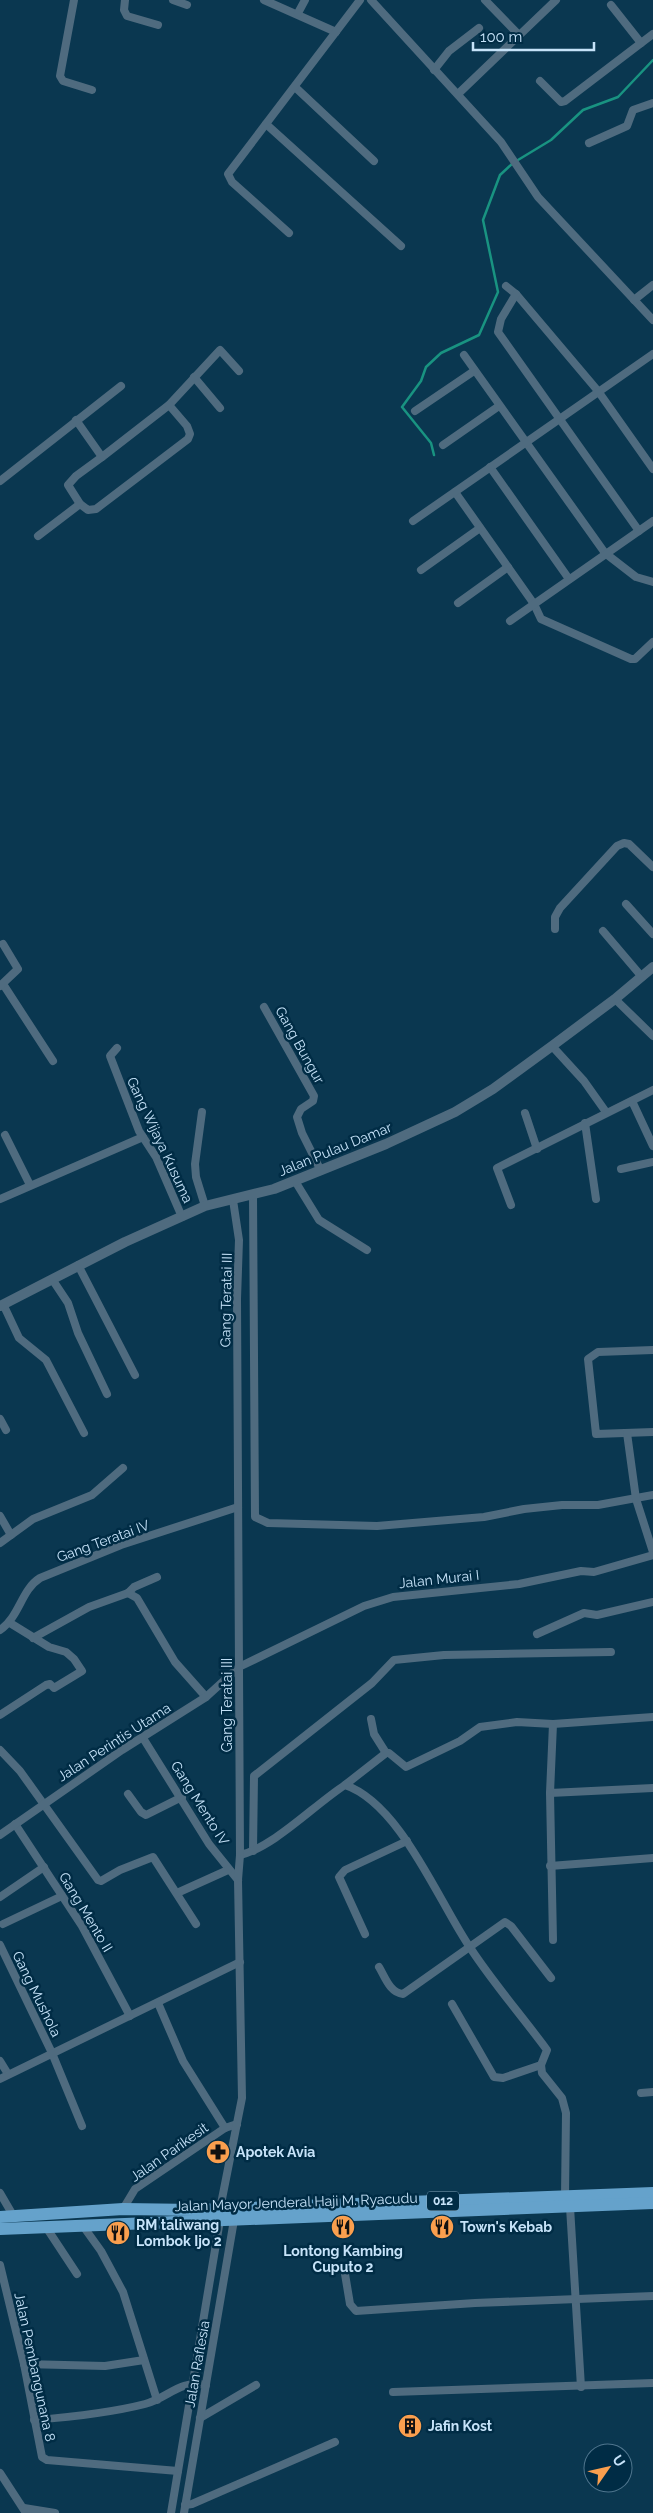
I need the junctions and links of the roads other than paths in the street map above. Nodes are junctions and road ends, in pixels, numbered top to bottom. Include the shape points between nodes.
1 (72, 0) edge
2 (125, 0) edge
3 (173, 0) edge
4 (264, 0) edge
5 (305, 0) edge
6 (360, 0) edge
7 (371, 0) edge
8 (485, 0) edge
9 (554, 0) edge
10 (187, 5) dead end
11 (611, 5) dead end
12 (298, 13) junction
13 (158, 25) dead end
14 (479, 28) dead end
15 (336, 32) junction
16 (653, 34) edge
17 (519, 35) junction
18 (641, 43) junction
19 (434, 70) junction
20 (540, 81) dead end
21 (295, 87) junction
22 (92, 90) dead end
23 (458, 94) junction
24 (653, 103) edge
25 (266, 124) junction
26 (589, 144) dead end
27 (374, 161) dead end
28 (289, 233) dead end
29 (401, 246) dead end
30 (653, 285) edge
31 (506, 286) dead end
32 (516, 294) junction
33 (634, 300) junction
34 (653, 320) edge
35 (653, 354) edge
36 (464, 355) dead end
37 (239, 371) dead end
38 (474, 371) junction
39 (194, 377) junction
40 (121, 386) dead end
41 (598, 391) junction
42 (169, 405) junction
43 (499, 406) junction
44 (220, 408) dead end
45 (415, 411) dead end
46 (559, 418) junction
47 (76, 420) junction
48 (525, 442) junction
49 (443, 445) dead end
50 (102, 457) junction
51 (490, 467) junction
52 (653, 469) edge
53 (0, 481) edge
54 (454, 492) junction
55 (80, 504) junction
56 (413, 521) dead end
57 (653, 521) edge
58 (480, 528) junction
59 (639, 530) junction
60 (38, 536) dead end
61 (605, 553) junction
62 (508, 567) junction
63 (421, 570) dead end
64 (569, 579) junction
65 (653, 582) edge
66 (458, 603) dead end
67 (534, 604) junction
68 (510, 621) dead end
69 (653, 642) edge
70 (653, 868) edge
71 (626, 904) dead end
72 (555, 929) dead end
73 (603, 931) dead end
74 (653, 934) edge
75 (3, 944) dead end
76 (653, 967) edge
77 (642, 977) junction
78 (1, 985) edge
79 (615, 999) junction
80 (264, 1007) dead end
81 (653, 1036) edge
82 (552, 1046) junction
83 (117, 1048) dead end
84 (53, 1061) dead end
85 (653, 1090) edge
86 (632, 1101) junction
87 (202, 1112) dead end
88 (606, 1112) junction
89 (525, 1113) dead end
90 (584, 1123) junction
91 (4, 1135) dead end
92 (143, 1137) junction
93 (653, 1146) edge
94 (537, 1149) junction
95 (653, 1162) edge
96 (622, 1169) dead end
97 (321, 1171) junction
98 (295, 1181) junction
99 (30, 1185) junction
100 (243, 1198) junction
101 (0, 1199) edge
102 (596, 1199) dead end
103 (511, 1205) dead end
104 (205, 1206) junction
105 (182, 1217) junction
106 (367, 1250) dead end
107 (78, 1265) junction
108 (52, 1279) junction
109 (2, 1305) edge
110 (653, 1350) edge
111 (135, 1375) dead end
112 (107, 1394) dead end
113 (0, 1419) edge
114 (6, 1430) dead end
115 (653, 1432) edge
116 (84, 1433) dead end
117 (627, 1433) junction
118 (253, 1454) junction
119 (239, 1456) junction
120 (123, 1468) dead end
121 (653, 1495) edge
122 (636, 1499) junction
123 (238, 1507) junction
124 (0, 1516) edge
125 (11, 1534) junction
126 (0, 1543) edge
127 (653, 1554) edge
128 (157, 1577) dead end
129 (128, 1593) junction
130 (653, 1602) edge
131 (10, 1623) junction
132 (0, 1630) edge
133 (537, 1634) dead end
134 (33, 1638) junction
135 (611, 1652) dead end
136 (241, 1666) junction
137 (206, 1697) junction
138 (0, 1715) edge
139 (653, 1717) edge
140 (371, 1719) dead end
141 (553, 1724) junction
142 (143, 1738) junction
143 (0, 1750) edge
144 (386, 1753) junction
145 (345, 1786) junction
146 (653, 1788) edge
147 (550, 1793) junction
148 (128, 1794) dead end
149 (182, 1797) junction
150 (44, 1804) junction
151 (15, 1824) junction
152 (0, 1834) edge
153 (407, 1842) junction
154 (247, 1854) junction
155 (653, 1858) edge
156 (550, 1866) junction
157 (44, 1867) junction
158 (228, 1870) junction
159 (238, 1880) junction
160 (177, 1893) junction
161 (62, 1896) junction
162 (0, 1897) edge
163 (0, 1915) edge
164 (196, 1924) dead end
165 (2, 1926) edge
166 (365, 1934) dead end
167 (553, 1940) dead end
168 (0, 1945) edge
169 (470, 1948) junction
170 (240, 1962) junction
171 (380, 1967) dead end
172 (551, 1978) dead end
173 (158, 2003) junction
174 (452, 2004) dead end
175 (130, 2016) junction
176 (52, 2053) junction
177 (0, 2061) edge
178 (541, 2065) junction
179 (8, 2074) junction
180 (0, 2078) edge
181 (641, 2092) dead end
182 (653, 2092) edge
183 (237, 2124) junction
184 (82, 2126) dead end
185 (225, 2128) junction
186 (653, 2192) edge
187 (0, 2193) edge
188 (616, 2194) junction
189 (579, 2196) junction
190 (568, 2202) junction
191 (647, 2204) edge
192 (603, 2206) junction
193 (123, 2209) junction
194 (57, 2215) junction
195 (226, 2215) junction
196 (0, 2218) edge
197 (16, 2221) junction
198 (80, 2226) junction
199 (46, 2227) junction
200 (0, 2229) edge
201 (0, 2265) edge
202 (344, 2268) dead end
203 (77, 2274) dead end
204 (653, 2296) edge
205 (576, 2299) junction
206 (144, 2360) junction
207 (24, 2364) junction
208 (653, 2383) edge
209 (200, 2384) junction
210 (256, 2385) dead end
211 (581, 2387) junction
212 (393, 2392) dead end
213 (157, 2400) junction
214 (200, 2418) junction
215 (34, 2420) junction
216 (335, 2442) dead end
217 (178, 2471) junction
218 (0, 2473) edge
219 (184, 2509) edge
220 (25, 2511) edge
221 (55, 2513) edge
222 (171, 2513) edge

1 - 22 street via 60,76 63,81
2 - 13 street via 127,16
3 - 10 street
4 - 12 street
5 - 12 street
6 - 15 street
7 - 19 street
8 - 17 street
9 - 17 street
11 - 18 street
12 - 15 street
14 - 19 street via 449,51
15 - 21 street
16 - 18 street
17 - 23 street
18 - 20 street via 565,102 554,97
19 - 23 street
21 - 25 street
21 - 27 street
23 - 33 street via 508,151 538,197
24 - 26 street via 633,110 626,126
25 - 28 street via 228,177
25 - 29 street
30 - 33 street
31 - 32 street
32 - 41 street
32 - 46 street via 501,319 498,332
33 - 34 street
35 - 41 street
36 - 38 street
37 - 39 street via 220,350
38 - 43 street
38 - 45 street
39 - 42 street
39 - 44 street
40 - 47 street
41 - 46 street
41 - 52 street
42 - 50 street
42 - 55 street via 187,426 188,439 96,509 88,510
43 - 48 street
43 - 49 street
46 - 48 street
46 - 59 street
47 - 50 street
47 - 53 street
48 - 51 street
48 - 61 street
50 - 55 street via 68,485
51 - 54 street
51 - 64 street
54 - 56 street
54 - 58 street
55 - 60 street
57 - 59 street
58 - 62 street
58 - 63 street
59 - 61 street
61 - 64 street
61 - 65 street via 636,577
62 - 66 street
62 - 67 street
64 - 67 street
67 - 68 street
67 - 69 street via 545,622 631,660
70 - 72 street via 629,844 624,842 617,846 560,908 555,917
71 - 74 street
73 - 77 street
75 - 78 street via 18,969
76 - 77 street, Jalan Pulau Damar
77 - 79 street, Jalan Pulau Damar
78 - 84 street
79 - 81 street
79 - 82 street, Jalan Pulau Damar
80 - 97 street, Gang Bungur via 314,1096 297,1117
82 - 88 street via 584,1081
82 - 97 street, Jalan Pulau Damar via 455,1112
83 - 92 street, Gang Wijaya Kusuma via 110,1055 110,1060
85 - 86 street
86 - 88 street
86 - 93 street
87 - 104 street via 195,1164
88 - 90 street
89 - 94 street
90 - 94 street
90 - 102 street
91 - 99 street
92 - 99 street
92 - 105 street, Gang Wijaya Kusuma via 156,1157
94 - 103 street via 497,1169
95 - 96 street
97 - 98 street, Jalan Pulau Damar
98 - 100 street, Jalan Pulau Damar
98 - 106 street via 319,1220
99 - 101 street
100 - 104 street, Jalan Pulau Damar
100 - 118 street
100 - 119 street, Gang Teratai III via 237,1299
104 - 105 street, Jalan Pulau Damar
105 - 107 street, Jalan Pulau Damar
107 - 108 street, Jalan Pulau Damar
107 - 111 street
108 - 109 street, Jalan Pulau Damar
108 - 112 street via 68,1303 78,1333
109 - 116 street via 19,1338 46,1360
110 - 117 street via 604,1352 588,1359 595,1432 600,1435
113 - 114 street
115 - 117 street
117 - 122 street, Jalan Murai I
118 - 119 street
118 - 122 street via 255,1517 268,1523 376,1526 484,1518 524,1509 598,1505
119 - 123 street, Gang Teratai III
120 - 125 street via 92,1494 34,1519
121 - 122 street
122 - 127 street, Jalan Murai I
123 - 131 street, Gang Teratai IV via 120,1545 40,1578 32,1584
123 - 136 street, Gang Teratai III
124 - 125 street
125 - 126 street
127 - 136 street, Jalan Murai I via 594,1572 581,1571 519,1584 378,1600
128 - 129 street
129 - 134 street via 89,1607
129 - 137 street via 137,1598 175,1662
130 - 133 street via 597,1615 584,1612
131 - 132 street, Gang Teratai IV
131 - 134 street
134 - 138 street via 66,1652 82,1671 54,1688 46,1685
135 - 154 street via 444,1655 394,1660 372,1683 254,1776
136 - 137 street, Jalan Perintis Utama
136 - 154 street, Gang Teratai III
137 - 142 street, Jalan Perintis Utama
139 - 141 street
140 - 144 street via 374,1734
141 - 144 street via 517,1722 480,1727 440,1752 406,1767
141 - 147 street
142 - 149 street, Gang Mento IV
142 - 150 street, Jalan Perintis Utama
143 - 150 street
144 - 145 street
145 - 153 street via 362,1793 381,1810
145 - 154 street
146 - 147 street
147 - 156 street
148 - 149 street via 146,1815
149 - 158 street, Gang Mento IV
150 - 151 street, Jalan Perintis Utama
150 - 160 street via 98,1880 101,1882 151,1856
151 - 152 street, Jalan Perintis Utama
151 - 157 street, Gang Mento II
153 - 166 street via 345,1870 339,1877
153 - 169 street
154 - 159 street, Gang Teratai III
155 - 156 street
156 - 167 street
157 - 161 street, Gang Mento II
157 - 162 street
158 - 159 street, Gang Mento IV
158 - 160 street
159 - 170 street, Gang Teratai III
160 - 164 street
161 - 165 street
161 - 175 street, Gang Mento II via 82,1926
163 - 165 street
168 - 176 street, Gang Mushola
169 - 171 street via 403,1994 391,1988
169 - 172 street via 503,1923 508,1923
169 - 178 street via 547,2050
170 - 173 street
170 - 183 street, Gang Teratai III via 242,2098
173 - 175 street
173 - 185 street via 183,2061
174 - 178 street via 494,2077 504,2078
175 - 176 street
176 - 179 street
176 - 184 street, Gang Mushola
177 - 179 street
178 - 190 street via 542,2073 564,2103
179 - 180 street
181 - 182 street
183 - 185 street, Jalan Parikesit
183 - 195 street, Gang Teratai III
185 - 193 street, Jalan Parikesit via 135,2189
186 - 188 main road, Jalan Mayor Jenderal Haji M. Ryacudu / 012
187 - 197 street
188 - 189 main road, Jalan Mayor Jenderal Haji M. Ryacudu / 012
188 - 191 main road via 613,2197 615,2202
189 - 190 main road, Jalan Mayor Jenderal Haji M. Ryacudu / 012
189 - 192 main road via 604,2198
190 - 192 main road, Jalan Mayor Jenderal Haji M. Ryacudu / 012
190 - 195 main road, Jalan Mayor Jenderal Haji M. Ryacudu / 012
190 - 205 street
191 - 192 main road, Jalan Mayor Jenderal Haji M. Ryacudu / 012
193 - 194 main road, Jalan Mayor Jenderal Haji M. Ryacudu
193 - 195 main road, Jalan Mayor Jenderal Haji M. Ryacudu
194 - 197 main road, Jalan Mayor Jenderal Haji M. Ryacudu
194 - 198 main road via 53,2220 55,2223
195 - 198 main road, Jalan Mayor Jenderal Haji M. Ryacudu
195 - 209 street, Jalan Raflesia
195 - 209 street, Jalan Raflesia
196 - 197 main road, Jalan Mayor Jenderal Haji M. Ryacudu
197 - 199 main road, Jalan Mayor Jenderal Haji M. Ryacudu
197 - 200 main road, Jalan Mayor Jenderal Haji M. Ryacudu
198 - 199 main road, Jalan Mayor Jenderal Haji M. Ryacudu
198 - 206 street via 101,2252 123,2292
199 - 203 street
201 - 207 street, Jalan Pembangunana 8
202 - 205 street via 350,2304 356,2311
204 - 205 street
205 - 211 street
206 - 207 street via 105,2366
206 - 213 street
207 - 215 street, Jalan Pembangunana 8
208 - 211 street
209 - 213 street via 176,2388
209 - 214 street, Jalan Raflesia
209 - 217 street, Jalan Raflesia
210 - 214 street
211 - 212 street
213 - 215 street via 122,2409
214 - 219 street, Jalan Raflesia
215 - 217 street, Jalan Pembangunana 8 via 40,2453 47,2460
216 - 219 street
217 - 222 street, Jalan Raflesia
218 - 220 street
220 - 221 street

